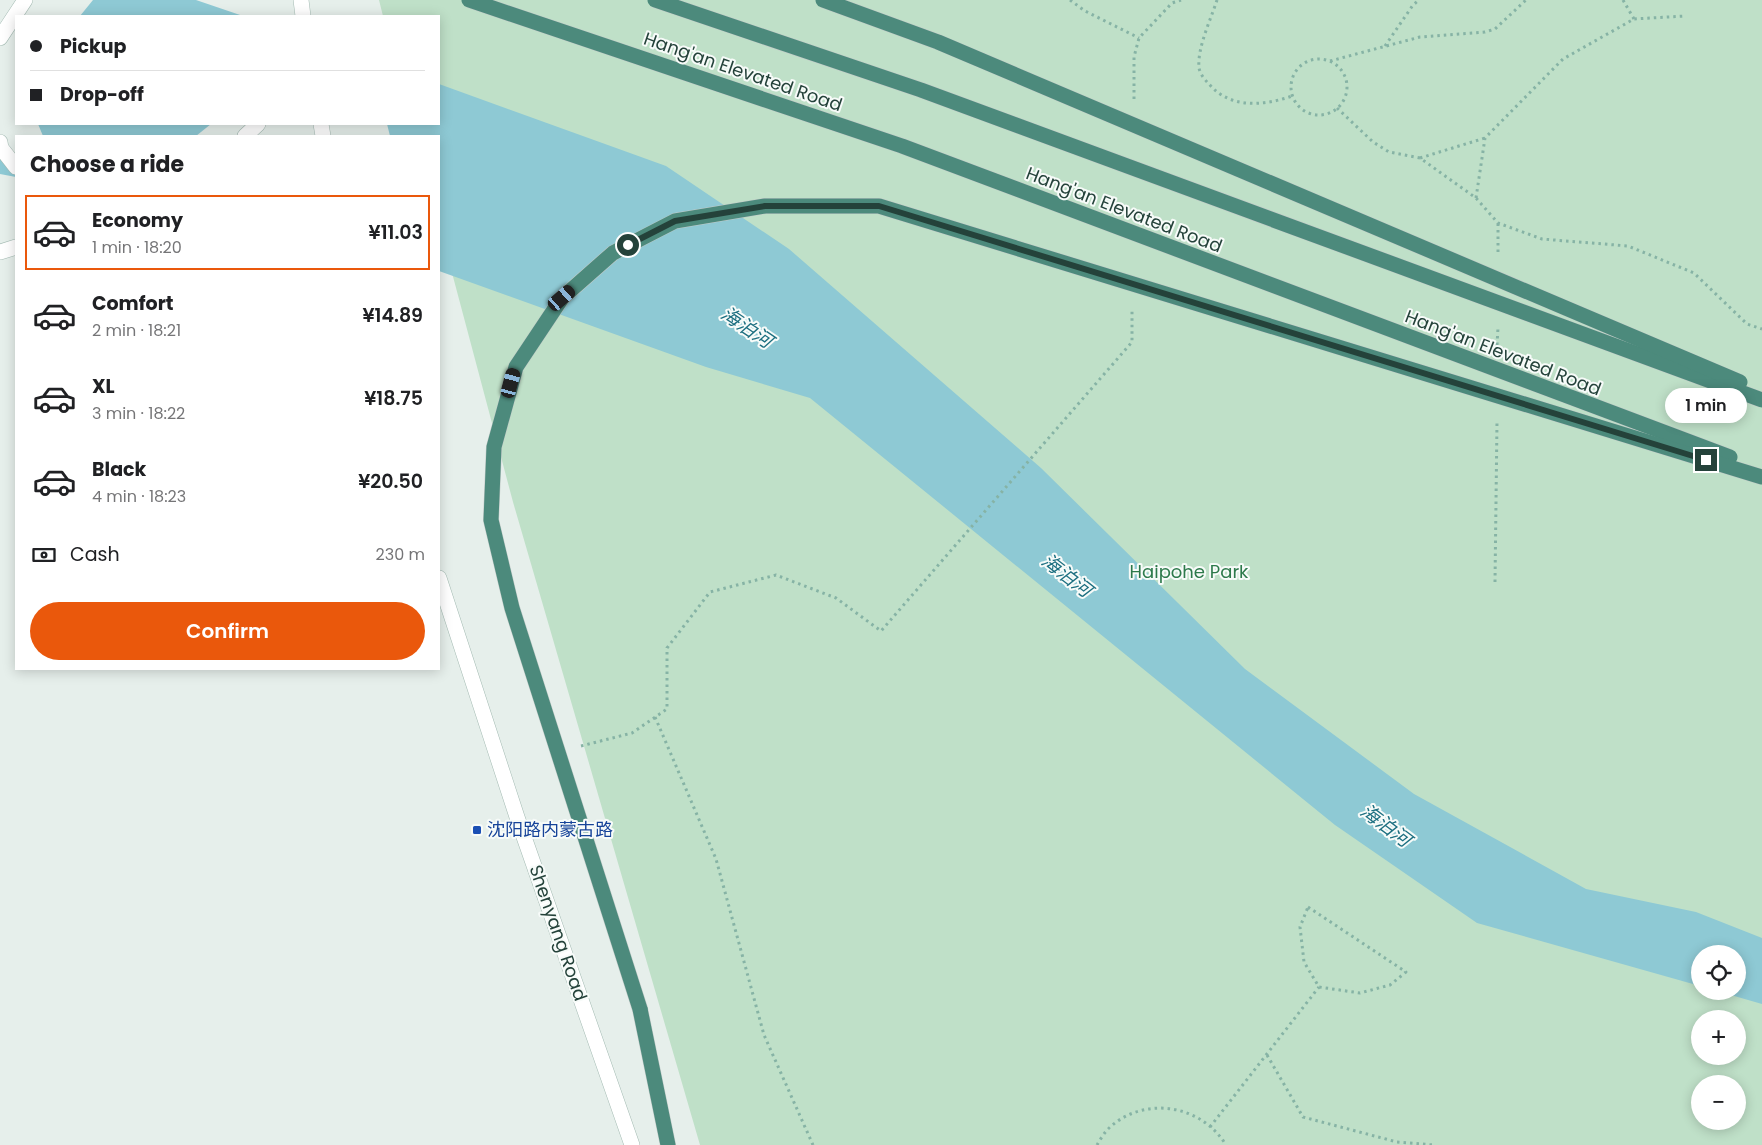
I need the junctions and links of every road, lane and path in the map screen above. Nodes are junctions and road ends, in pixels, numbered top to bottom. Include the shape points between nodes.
1 (25, 0) edge
2 (468, 0) edge
3 (655, 0) edge
4 (823, 0) edge
5 (1070, 0) edge
6 (1217, 0) edge
7 (1419, 0) edge
8 (1526, 0) edge
9 (1623, 0) edge
10 (15, 15) edge
11 (15, 15) edge
12 (1685, 16) dead end
13 (1634, 19) junction
14 (0, 38) edge
15 (1139, 38) dead end
16 (1384, 47) junction
17 (1330, 61) junction
18 (1292, 96) junction
19 (1337, 108) junction
20 (257, 125) edge
21 (246, 135) edge
22 (1485, 138) junction
23 (0, 142) edge
24 (1420, 158) junction
25 (15, 166) edge
26 (1476, 198) junction
27 (15, 247) edge
28 (0, 252) edge
29 (1762, 328) edge
30 (1762, 391) edge
31 (1762, 400) edge
32 (1040, 449) dead end
33 (1762, 469) edge
34 (1762, 477) edge
35 (440, 581) edge
36 (655, 717) junction
37 (572, 748) dead end
38 (1319, 987) junction
39 (1267, 1054) junction
40 (1210, 1127) junction
41 (632, 1145) edge
42 (668, 1145) edge
43 (812, 1145) edge
44 (1097, 1145) edge
45 (1226, 1145) edge
46 (1434, 1145) edge

1 - 10 main road
2 - 33 highway, Hang'an Elevated Road, bridge via 902,146
3 - 31 highway, bridge via 921,90
4 - 30 highway, bridge via 938,42
5 - 15 path
6 - 18 path via 1199,54 1199,69 1204,79 1214,90 1244,103 1278,101
7 - 16 path
8 - 16 path via 1495,29 1420,37
9 - 13 path
11 - 14 main road
12 - 13 path
13 - 22 path via 1563,59
16 - 17 path
17 - 18 path via 1320,59 1302,64 1292,78
17 - 19 path via 1338,66 1346,83 1343,101
18 - 19 path via 1296,104 1311,114 1320,115
19 - 24 path via 1373,142 1389,152
20 - 21 main road
22 - 24 path
22 - 26 path
23 - 25 main road
24 - 26 path
26 - 29 path via 1498,223 1542,239 1628,246 1694,273 1747,324
27 - 28 main road
32 - 36 path via 881,631 836,598 776,575 710,592 667,648 667,709
34 - 42 highway, bridge via 879,206 765,206 675,221 613,253 562,298 516,368 494,447 491,520 512,608 640,1009
35 - 41 main road, Shenyang Road via 514,809
36 - 37 path via 632,733
36 - 43 path via 716,859 764,1036
38 - 38 path via 1304,962 1300,927 1308,907 1406,972 1390,985 1360,993
38 - 39 path
39 - 40 path
39 - 46 path via 1303,1117 1396,1142
40 - 44 path via 1201,1118 1178,1109 1152,1108 1128,1115 1108,1129
40 - 45 path

